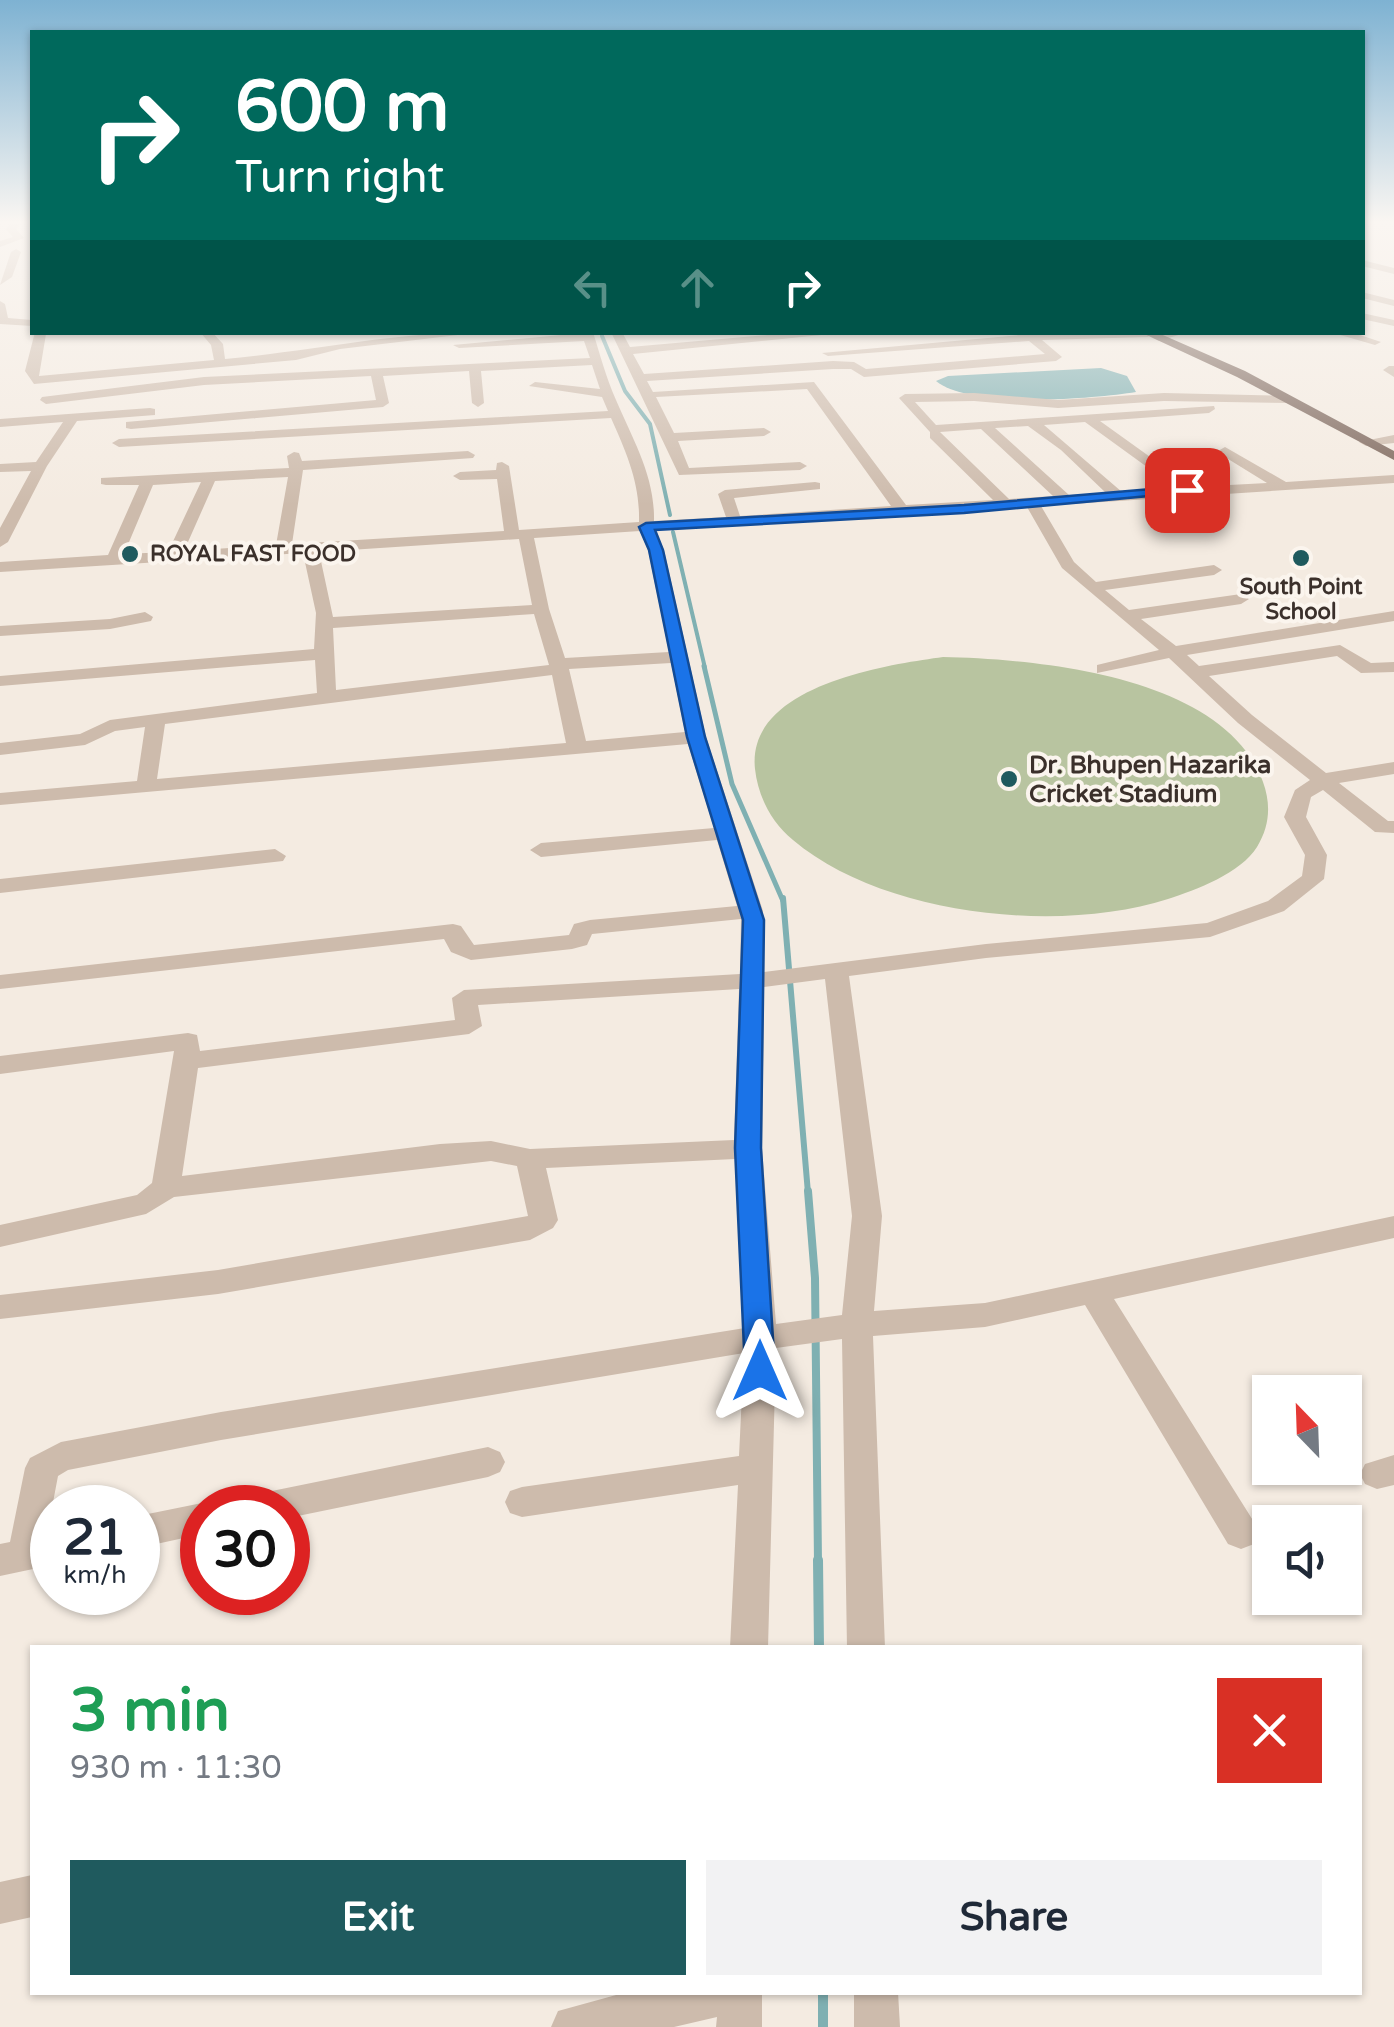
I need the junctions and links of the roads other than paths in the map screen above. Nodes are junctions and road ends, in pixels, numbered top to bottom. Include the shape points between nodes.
1 (1, 316) edge
2 (1365, 317) edge
3 (1394, 323) edge
4 (30, 328) edge
5 (30, 332) edge
6 (37, 335) edge
7 (208, 335) edge
8 (452, 335) edge
9 (618, 335) edge
10 (811, 335) edge
11 (1151, 335) edge
12 (1347, 335) edge
13 (13, 337) dead end
14 (1031, 337) junction
15 (1376, 342) dead end
16 (591, 343) edge
17 (626, 351) junction
18 (374, 354) dead end
19 (220, 362) junction
20 (821, 365) junction
21 (475, 368) junction
22 (376, 373) junction
23 (640, 378) junction
24 (535, 386) dead end
25 (648, 394) junction
26 (46, 400) dead end
27 (1289, 400) junction
28 (478, 403) dead end
29 (612, 404) junction
30 (674, 409) dead end
31 (1209, 409) dead end
32 (656, 410) junction
33 (276, 413) junction
34 (1085, 416) junction
35 (72, 418) junction
36 (1030, 421) junction
37 (0, 423) edge
38 (131, 425) dead end
39 (984, 425) junction
40 (764, 432) dead end
41 (292, 434) junction
42 (935, 435) dead end
43 (670, 437) junction
44 (1394, 439) edge
45 (1366, 442) junction
46 (119, 444) dead end
47 (1225, 451) dead end
48 (468, 454) dead end
49 (1394, 456) edge
50 (40, 466) junction
51 (800, 466) dead end
52 (0, 468) edge
53 (295, 469) junction
54 (460, 476) dead end
55 (210, 477) junction
56 (1394, 479) edge
57 (106, 481) dead end
58 (148, 481) junction
59 (816, 486) dead end
60 (1283, 486) junction
61 (1187, 490) junction
62 (1117, 495) junction
63 (1065, 500) junction
64 (1032, 503) junction
65 (1008, 505) junction
66 (903, 512) junction
67 (736, 522) junction
68 (646, 527) junction
69 (519, 535) junction
70 (0, 542) edge
71 (311, 548) junction
72 (282, 550) junction
73 (174, 556) junction
74 (114, 560) junction
75 (0, 567) edge
76 (1214, 570) dead end
77 (1092, 587) junction
78 (1242, 599) dead end
79 (540, 609) junction
80 (1126, 616) junction
81 (1394, 616) edge
82 (145, 617) dead end
83 (325, 623) junction
84 (0, 630) edge
85 (1174, 652) junction
86 (323, 654) junction
87 (677, 657) junction
88 (559, 666) junction
89 (1394, 667) edge
90 (1103, 669) dead end
91 (1197, 672) junction
92 (0, 681) edge
93 (327, 697) junction
94 (156, 720) junction
95 (696, 737) junction
96 (577, 748) junction
97 (0, 749) edge
98 (1394, 768) edge
99 (1326, 779) junction
100 (146, 786) junction
101 (0, 799) edge
102 (1394, 826) edge
103 (727, 833) junction
104 (541, 850) dead end
105 (275, 856) dead end
106 (0, 886) edge
107 (752, 911) junction
108 (836, 970) junction
109 (754, 981) junction
110 (0, 982) edge
111 (186, 1061) junction
112 (0, 1065) edge
113 (748, 1148) junction
114 (530, 1159) junction
115 (166, 1188) junction
116 (1394, 1227) edge
117 (0, 1236) edge
118 (1094, 1293) junction
119 (0, 1307) edge
120 (857, 1325) junction
121 (761, 1338) junction
122 (488, 1462) dead end
123 (756, 1468) junction
124 (310, 1498) edge
125 (522, 1502) dead end
126 (1241, 1533) dead end
127 (26, 1555) edge
128 (749, 1645) edge
129 (866, 1645) edge
130 (30, 1896) edge
131 (0, 1903) edge
132 (716, 1995) edge
133 (740, 1995) edge
134 (876, 1995) edge
135 (574, 2027) edge
136 (739, 2027) edge
137 (877, 2027) edge

1 - 4 street
2 - 3 street
5 - 13 street
6 - 19 street via 34,380
7 - 19 street
8 - 19 street
9 - 17 street
10 - 17 street
11 - 14 street
11 - 27 main road
12 - 15 street
14 - 20 street via 808,355
14 - 20 street via 1056,357 864,374 854,366
16 - 18 street via 488,342
16 - 21 street
16 - 29 street
17 - 23 street
20 - 23 street
21 - 22 street
21 - 28 street
22 - 26 street via 204,381
22 - 33 street via 383,404
23 - 25 street
24 - 29 street
25 - 32 street
25 - 66 street via 810,385
27 - 39 street via 1164,397 1058,404 905,398 933,429
27 - 45 main road
29 - 41 street
29 - 68 street via 641,470
30 - 32 street
31 - 34 street
32 - 43 street
33 - 35 street via 273,402
33 - 38 street
34 - 36 street
34 - 61 street
35 - 37 street
35 - 50 street
36 - 39 street
36 - 62 street
39 - 63 street
40 - 43 street
41 - 46 street
41 - 53 street
42 - 65 street
43 - 51 street via 684,472
44 - 45 street
45 - 49 main road
47 - 60 street
48 - 53 street
50 - 52 street
50 - 70 street
53 - 55 street
53 - 72 street
54 - 69 street via 502,470
55 - 58 street
55 - 73 street
56 - 60 street
57 - 58 street
58 - 74 street
59 - 67 street via 725,494
60 - 61 street
61 - 62 street
62 - 63 street
63 - 64 street
64 - 65 street
64 - 77 street via 1066,563
65 - 66 street
66 - 67 street
67 - 68 street
68 - 69 street
68 - 87 street
69 - 71 street
69 - 79 street
71 - 72 street
71 - 83 street
72 - 73 street
73 - 74 street
74 - 75 street
76 - 77 street
77 - 80 street
78 - 80 street
79 - 83 street
79 - 88 street
80 - 85 street
81 - 85 street
82 - 84 street
83 - 86 street
85 - 90 street
85 - 91 street
86 - 92 street
86 - 93 street
87 - 88 street
87 - 95 street
88 - 93 street
88 - 96 street
89 - 91 street via 1368,669 1340,650
91 - 99 street
93 - 94 street
94 - 97 street via 110,726 85,739
94 - 100 street
95 - 96 street
95 - 103 street
96 - 100 street
98 - 99 street
99 - 102 street via 1384,827
99 - 108 street via 1302,794 1294,817 1316,855 1314,880 1276,906 1210,930
100 - 101 street
103 - 104 street
103 - 107 street
105 - 106 street
107 - 109 street
107 - 110 street via 590,927 572,942 471,953 459,947 453,931
108 - 109 street
108 - 120 street via 868,1216
109 - 111 street via 464,998 469,1026
109 - 113 street
111 - 112 street via 188,1041
111 - 115 street
113 - 114 street
113 - 121 street
114 - 115 street via 491,1151 440,1154
114 - 119 street via 543,1220 530,1229 218,1282
115 - 117 street via 146,1204
116 - 118 street
118 - 120 street via 985,1316
118 - 126 street
120 - 121 street
120 - 129 street
121 - 123 street
121 - 127 street via 61,1456 42,1468
122 - 124 street
123 - 125 street
123 - 128 street
130 - 131 street
132 - 135 street
133 - 136 street
134 - 137 street

